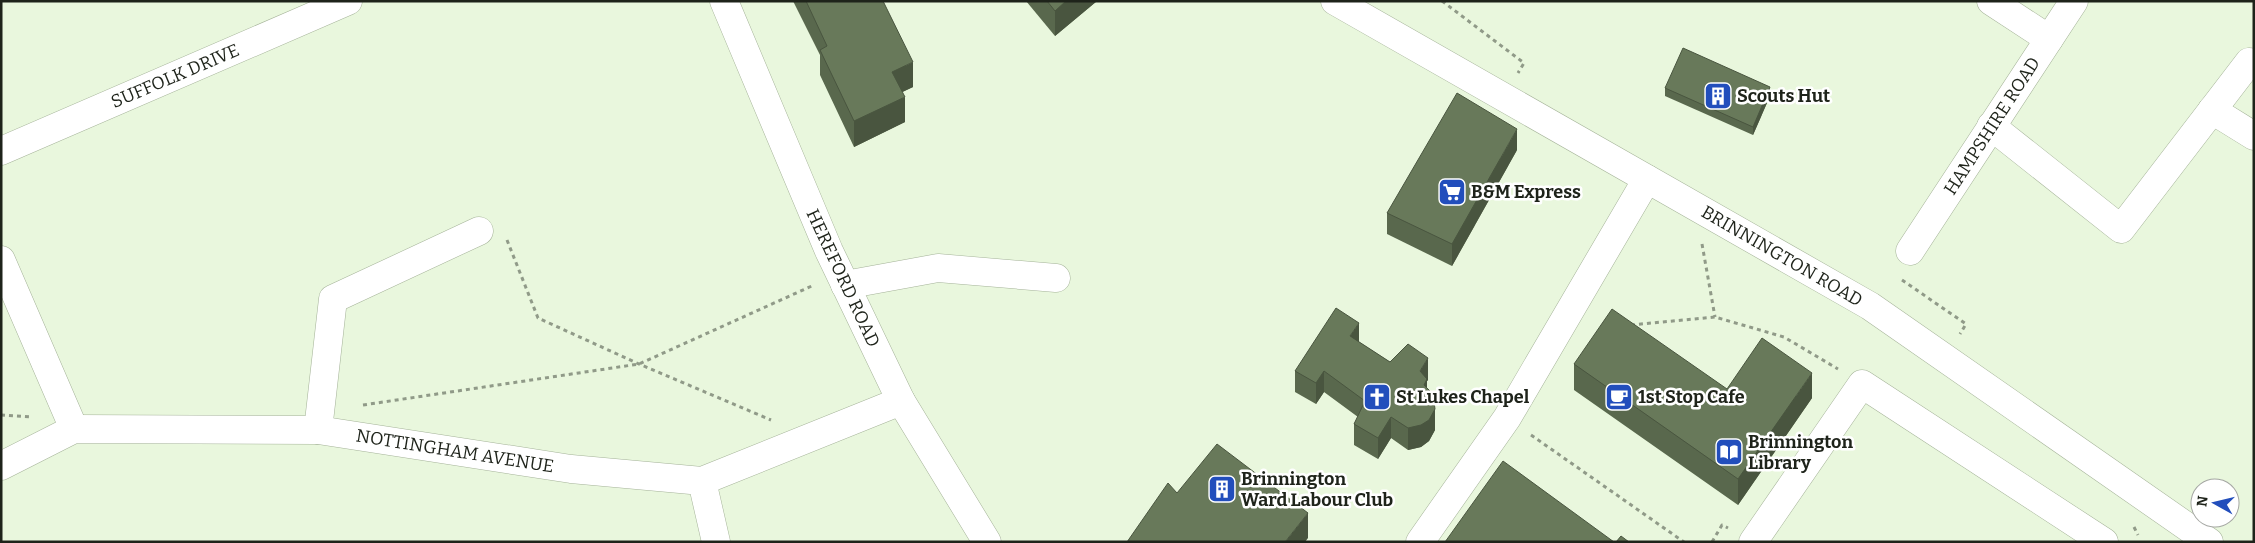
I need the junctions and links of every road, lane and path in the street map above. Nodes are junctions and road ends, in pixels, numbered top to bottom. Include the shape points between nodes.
1 (348, 1) edge
2 (724, 1) edge
3 (1335, 1) edge
4 (1442, 1) edge
5 (1991, 1) edge
6 (2074, 1) edge
7 (2049, 39) junction
8 (2249, 62) dead end
9 (1505, 98) junction
10 (2212, 110) junction
11 (1992, 126) junction
12 (2254, 136) edge
13 (1, 151) edge
14 (1647, 179) junction
15 (1696, 206) junction
16 (479, 231) joint
17 (1910, 250) joint
18 (1, 260) edge
19 (1056, 278) dead end
20 (842, 279) junction
21 (1715, 317) junction
22 (1966, 324) dead end
23 (1626, 326) edge
24 (639, 364) junction
25 (1862, 384) junction
26 (901, 401) junction
27 (1507, 418) junction
28 (319, 421) junction
29 (74, 429) junction
30 (811, 437) junction
31 (1, 466) edge
32 (702, 481) junction
33 (716, 542) edge
34 (987, 542) edge
35 (1420, 542) edge
36 (1684, 542) edge
37 (1753, 542) edge
38 (2104, 542) edge
39 (2208, 542) edge

1 - 13 street, SUFFOLK DRIVE
2 - 20 street, HEREFORD ROAD
3 - 9 street, BRINNINGTON ROAD
4 - 9 path via 1524,64
5 - 7 street
6 - 7 street, HAMPSHIRE ROAD
7 - 11 street, HAMPSHIRE ROAD
8 - 10 street
9 - 14 street, BRINNINGTON ROAD
10 - 11 street via 2121,229
10 - 12 street
11 - 17 street, HAMPSHIRE ROAD
14 - 15 street, BRINNINGTON ROAD
14 - 27 street
15 - 21 path
15 - 39 street, BRINNINGTON ROAD via 1870,306
16 - 24 path via 501,223 538,318
16 - 28 street via 334,299
17 - 22 path via 1899,267 1902,281
18 - 29 street
19 - 20 street via 938,268
20 - 24 path
20 - 26 street, HEREFORD ROAD
21 - 23 path
21 - 25 path via 1784,337
24 - 28 path
24 - 30 path
25 - 37 street
25 - 38 street
26 - 30 street, NOTTINGHAM AVENUE
26 - 34 street, HEREFORD ROAD
27 - 35 street
27 - 36 path
28 - 29 street, NOTTINGHAM AVENUE
28 - 32 street, NOTTINGHAM AVENUE via 571,469
29 - 31 street, NOTTINGHAM AVENUE
30 - 32 street, NOTTINGHAM AVENUE
32 - 33 street

